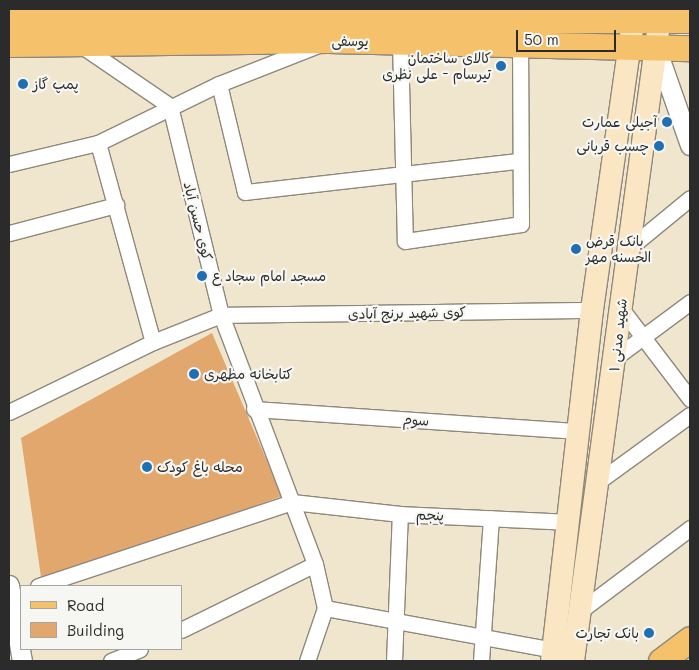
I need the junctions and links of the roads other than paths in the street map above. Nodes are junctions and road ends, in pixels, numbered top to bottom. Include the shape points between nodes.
1 (634, 13) edge
2 (264, 14) edge
3 (660, 14) edge
4 (9, 20) edge
5 (690, 20) edge
6 (474, 33) junction
7 (328, 40) junction
8 (400, 41) junction
9 (9, 44) edge
10 (78, 44) junction
11 (520, 45) junction
12 (630, 48) junction
13 (656, 48) junction
14 (690, 48) edge
15 (219, 84) junction
16 (170, 106) junction
17 (98, 143) junction
18 (690, 145) edge
19 (519, 161) junction
20 (9, 164) edge
21 (401, 173) junction
22 (690, 198) edge
23 (116, 206) junction
24 (9, 233) edge
25 (628, 249) junction
26 (690, 302) edge
27 (620, 307) junction
28 (592, 310) junction
29 (221, 315) junction
30 (643, 337) junction
31 (153, 342) junction
32 (589, 352) junction
33 (616, 357) junction
34 (690, 399) edge
35 (254, 409) junction
36 (9, 412) edge
37 (690, 415) edge
38 (578, 431) junction
39 (598, 481) junction
40 (292, 502) junction
41 (400, 514) junction
42 (491, 518) junction
43 (568, 522) junction
44 (690, 528) edge
45 (315, 564) junction
46 (41, 585) edge
47 (13, 591) edge
48 (325, 608) junction
49 (580, 612) junction
50 (394, 623) junction
51 (182, 630) edge
52 (483, 639) junction
53 (690, 639) edge
54 (20, 645) edge
55 (138, 650) edge
56 (566, 657) edge
57 (111, 661) edge
58 (307, 661) edge
59 (394, 661) edge
60 (481, 661) edge
61 (661, 661) edge

1 - 3 main road, یوسفی
1 - 6 main road, یوسفی
1 - 12 main road, شهید مدنی ۱
2 - 4 main road, یوسفی
2 - 6 main road, یوسفی
3 - 5 main road, یوسفی
3 - 13 main road, شهید مدنی ۱
6 - 8 main road, یوسفی
6 - 11 main road, یوسفی
7 - 8 main road, یوسفی
7 - 10 main road, یوسفی
7 - 15 street
8 - 21 street
9 - 10 main road, یوسفی
10 - 16 street
11 - 12 main road, یوسفی
11 - 19 street
12 - 13 main road, یوسفی
12 - 28 main road, شهید مدنی ۱
13 - 14 main road, یوسفی
13 - 18 street
13 - 25 main road, شهید مدنی ۱
15 - 16 street
15 - 21 street via 245,192
16 - 17 street
16 - 29 street, کوی حسن آباد
17 - 20 street
17 - 23 street
19 - 21 street
19 - 21 street via 521,224 405,241
22 - 25 street
23 - 24 street
23 - 31 street
25 - 27 main road, شهید مدنی ۱
26 - 30 street
27 - 30 street
27 - 33 main road, شهید مدنی ۱
28 - 29 street, کوی شهید برنج آبادی
28 - 32 main road, شهید مدنی ۱
29 - 31 street
29 - 35 street, کوی حسن آباد
30 - 33 street
30 - 34 street
31 - 36 street
32 - 33 main road
32 - 38 main road, شهید مدنی ۱
33 - 39 main road, شهید مدنی ۱
35 - 38 street, سوم
35 - 40 street, کوی حسن آباد
37 - 39 street
38 - 43 main road, شهید مدنی ۱
39 - 49 main road, شهید مدنی ۱
40 - 41 street, پنجم
40 - 45 street, کوی حسن آباد
40 - 46 street
41 - 42 street, پنجم
41 - 50 street
42 - 43 street, پنجم
42 - 52 street
43 - 56 main road, شهید مدنی ۱
44 - 49 street
45 - 48 street, کوی حسن آباد
45 - 51 street
47 - 54 street
48 - 50 street
48 - 58 street
49 - 56 main road, شهید مدنی ۱
50 - 52 street
50 - 59 street
52 - 56 street
52 - 60 street
53 - 61 main road
55 - 57 street

